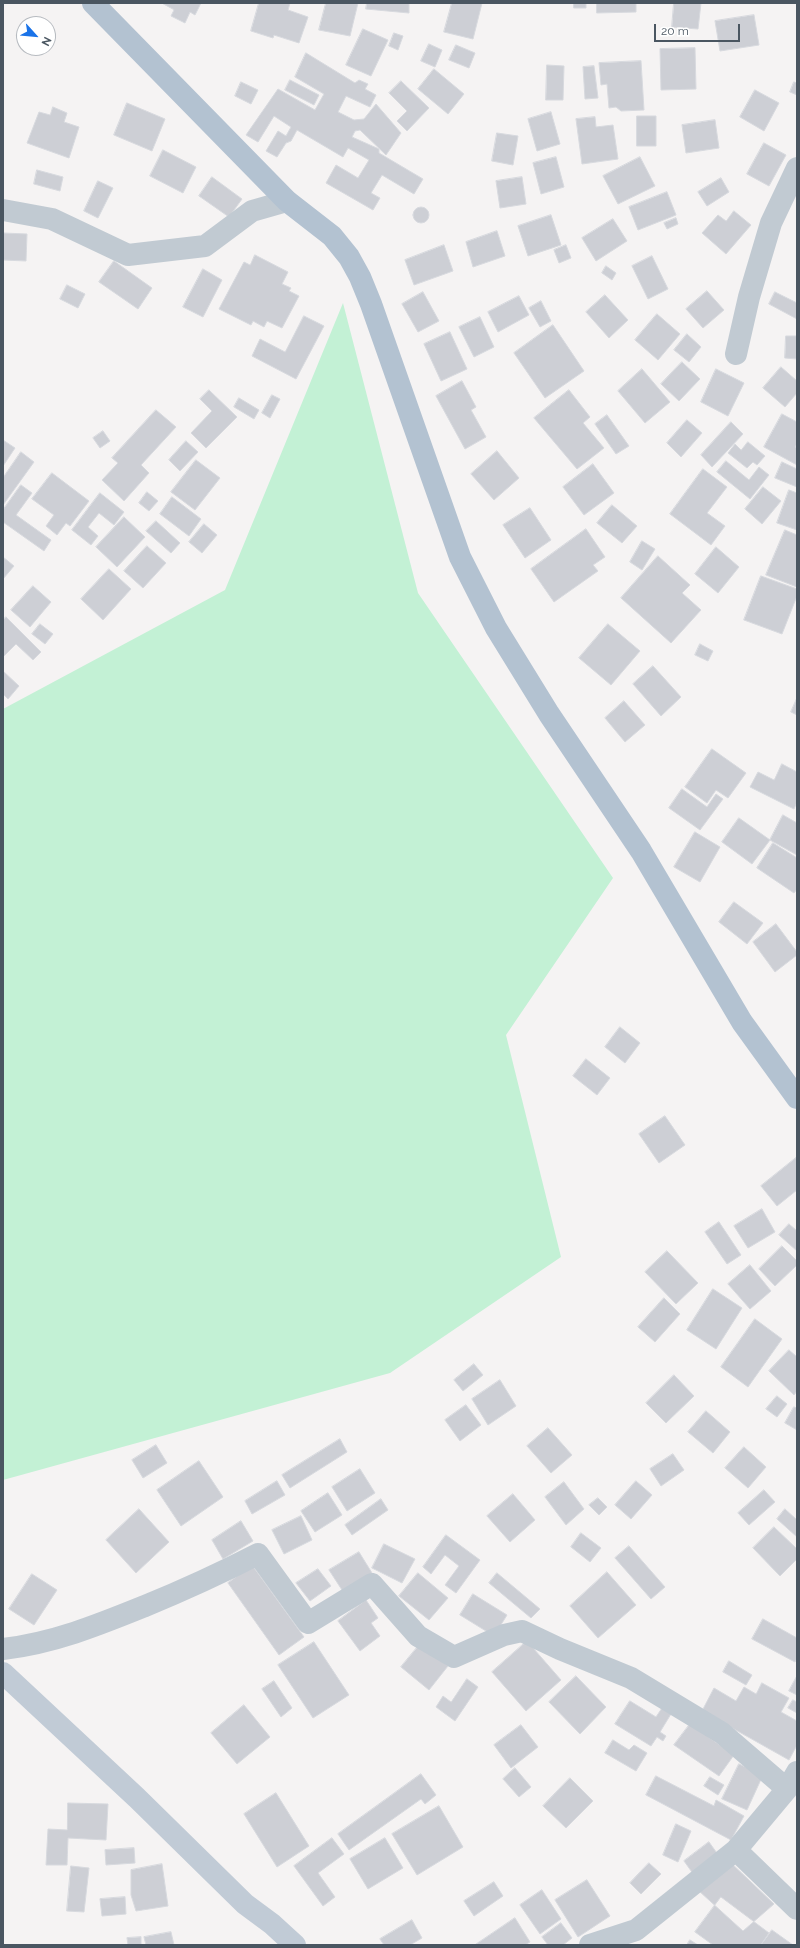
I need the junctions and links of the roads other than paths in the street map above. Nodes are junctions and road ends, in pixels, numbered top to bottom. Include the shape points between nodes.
1 (93, 3) edge
2 (797, 168) edge
3 (288, 201) junction
4 (3, 210) edge
5 (736, 354) dead end
6 (797, 1098) edge
7 (3, 1649) edge
8 (3, 1673) edge
9 (792, 1781) edge
10 (736, 1850) junction
11 (797, 1909) edge
12 (274, 1935) edge
13 (295, 1945) edge
14 (590, 1945) edge

1 - 3 main road
2 - 5 street via 771,222 749,297
3 - 4 street via 252,211 205,246 128,255 52,219
3 - 6 main road via 332,236 349,257 360,277 460,558 496,628 549,714 641,851 742,1022
7 - 9 street via 34,1645 92,1628 211,1578 258,1554 308,1623 372,1584 418,1636 454,1657 504,1635 522,1631 631,1678
8 - 12 main road via 137,1798
9 - 10 street
10 - 11 street
10 - 14 street via 636,1930
12 - 13 main road

